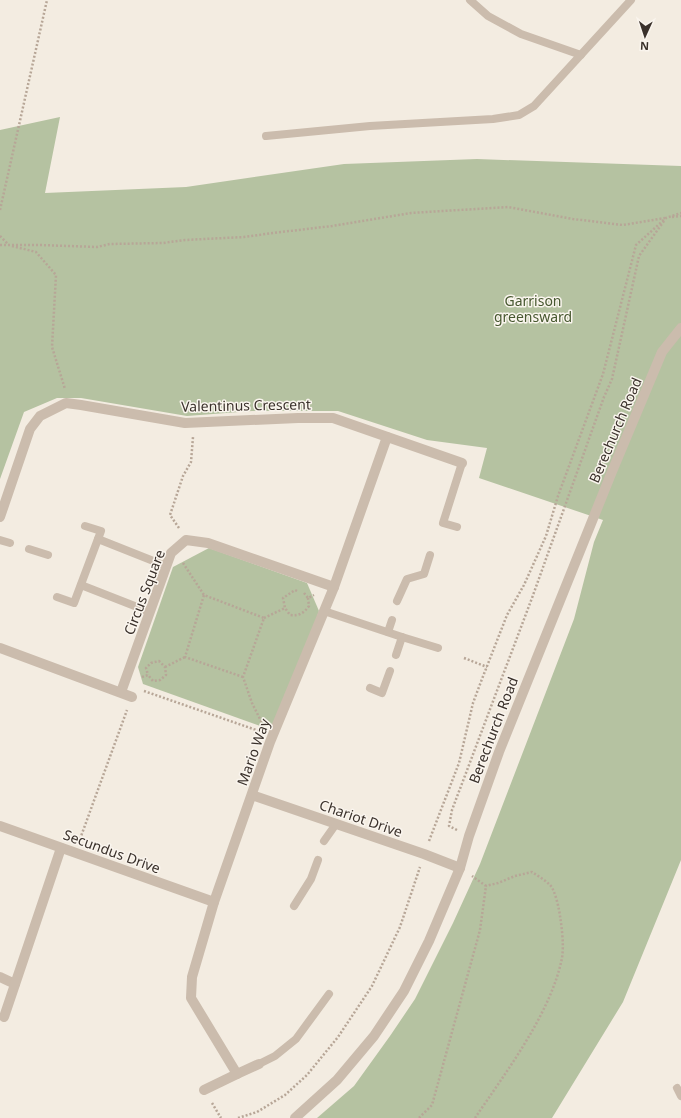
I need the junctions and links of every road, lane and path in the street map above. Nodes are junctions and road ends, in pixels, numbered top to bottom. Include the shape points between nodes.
1 (48, 0) edge
2 (470, 0) edge
3 (631, 0) edge
4 (581, 55) junction
5 (266, 136) dead end
6 (0, 210) edge
7 (681, 215) edge
8 (666, 218) junction
9 (0, 236) edge
10 (8, 245) junction
11 (0, 246) edge
12 (681, 328) edge
13 (66, 404) junction
14 (194, 422) junction
15 (387, 437) junction
16 (462, 463) joint
17 (0, 517) edge
18 (85, 526) dead end
19 (456, 527) dead end
20 (98, 539) junction
21 (0, 540) edge
22 (186, 540) junction
23 (10, 543) dead end
24 (177, 548) junction
25 (28, 549) dead end
26 (48, 554) dead end
27 (430, 555) dead end
28 (166, 566) junction
29 (81, 585) junction
30 (334, 588) junction
31 (204, 596) junction
32 (57, 597) dead end
33 (308, 598) junction
34 (329, 599) junction
35 (397, 601) dead end
36 (285, 608) junction
37 (324, 611) junction
38 (150, 612) junction
39 (264, 618) junction
40 (392, 620) dead end
41 (388, 632) junction
42 (402, 637) junction
43 (0, 648) edge
44 (438, 648) dead end
45 (396, 655) dead end
46 (185, 657) junction
47 (464, 658) dead end
48 (165, 667) junction
49 (487, 668) junction
50 (390, 671) dead end
51 (148, 675) junction
52 (243, 677) junction
53 (136, 678) dead end
54 (142, 687) dead end
55 (370, 688) dead end
56 (122, 692) junction
57 (148, 692) junction
58 (132, 697) junction
59 (269, 734) junction
60 (252, 795) junction
61 (336, 824) junction
62 (0, 826) edge
63 (469, 836) junction
64 (324, 841) dead end
65 (61, 848) junction
66 (75, 853) junction
67 (424, 854) junction
68 (318, 860) dead end
69 (460, 868) junction
70 (486, 886) junction
71 (214, 902) junction
72 (294, 906) dead end
73 (0, 977) edge
74 (15, 984) junction
75 (329, 994) dead end
76 (4, 1017) dead end
77 (259, 1064) joint
78 (237, 1074) junction
79 (204, 1090) dead end
80 (238, 1118) edge
81 (295, 1118) edge
82 (419, 1118) edge
83 (475, 1118) edge

1 - 6 path
2 - 4 lane via 488,16 521,34
3 - 4 lane
4 - 5 lane via 534,106 518,114 493,119 370,126
7 - 8 path
8 - 10 path via 623,225 508,208 411,213 244,237 110,244 97,247
8 - 49 path via 636,245 603,374 546,536 507,615
8 - 63 path via 639,256 612,379 452,810 449,826
9 - 10 path
10 - 11 path
10 - 13 path via 36,252 56,275 52,348 66,394
12 - 63 street, Berechurch Road via 662,352 620,452 499,752
13 - 14 street, Valentinus Crescent
13 - 17 street, Valentinus Crescent via 40,416 30,429
14 - 15 street, Valentinus Crescent via 333,418
14 - 22 path via 191,462 183,476 170,515
15 - 16 street, Valentinus Crescent
15 - 30 street, Mario Way
16 - 19 lane via 443,522
18 - 20 lane via 101,531
20 - 28 lane
20 - 29 lane
21 - 23 lane
22 - 24 street, Circus Square
22 - 30 street via 208,543
24 - 28 street, Circus Square via 171,553
24 - 31 path
25 - 26 lane
27 - 35 lane via 424,574 407,579
28 - 38 street, Circus Square
29 - 32 lane via 74,603
29 - 38 lane
30 - 34 street, Mario Way
31 - 39 path
31 - 46 path
33 - 34 path via 317,594
33 - 36 path via 309,606 298,616 290,615
33 - 36 path via 303,592 295,590 283,598
34 - 37 street, Mario Way
36 - 39 path
37 - 41 lane
37 - 59 street, Mario Way
38 - 56 street, Circus Square
39 - 52 path
40 - 41 lane
41 - 42 lane
42 - 44 lane
42 - 45 lane
43 - 56 street
46 - 48 path
46 - 52 path
47 - 49 path
48 - 51 path via 166,675 160,680 153,681
48 - 51 path via 160,661 151,663 146,668
49 - 67 path via 473,703 459,763
50 - 55 lane via 382,693
51 - 53 path
52 - 59 path via 252,703
54 - 57 path
56 - 58 street
57 - 58 path via 136,688
57 - 59 path
58 - 66 path
59 - 60 street, Mario Way
60 - 61 street, Chariot Drive
60 - 71 street, Mario Way
61 - 64 lane
61 - 67 street, Chariot Drive
62 - 65 street, Secundus Drive
63 - 69 street, Berechurch Road
65 - 66 street, Secundus Drive
65 - 74 street
66 - 71 street, Secundus Drive
67 - 69 street, Chariot Drive
67 - 80 path via 400,927 372,986 338,1037 307,1075 285,1094 257,1112
68 - 72 lane via 311,879
69 - 70 path
69 - 81 street, Berechurch Road via 429,941 404,991 374,1036 337,1080
70 - 82 path via 480,930 432,1106
70 - 83 path via 532,872 550,885 559,908 563,931 562,957 554,986 540,1017
71 - 78 street, Mario Way via 192,977 191,998
73 - 74 street
74 - 76 street
75 - 77 lane via 296,1039 276,1056
77 - 78 street
78 - 79 street

